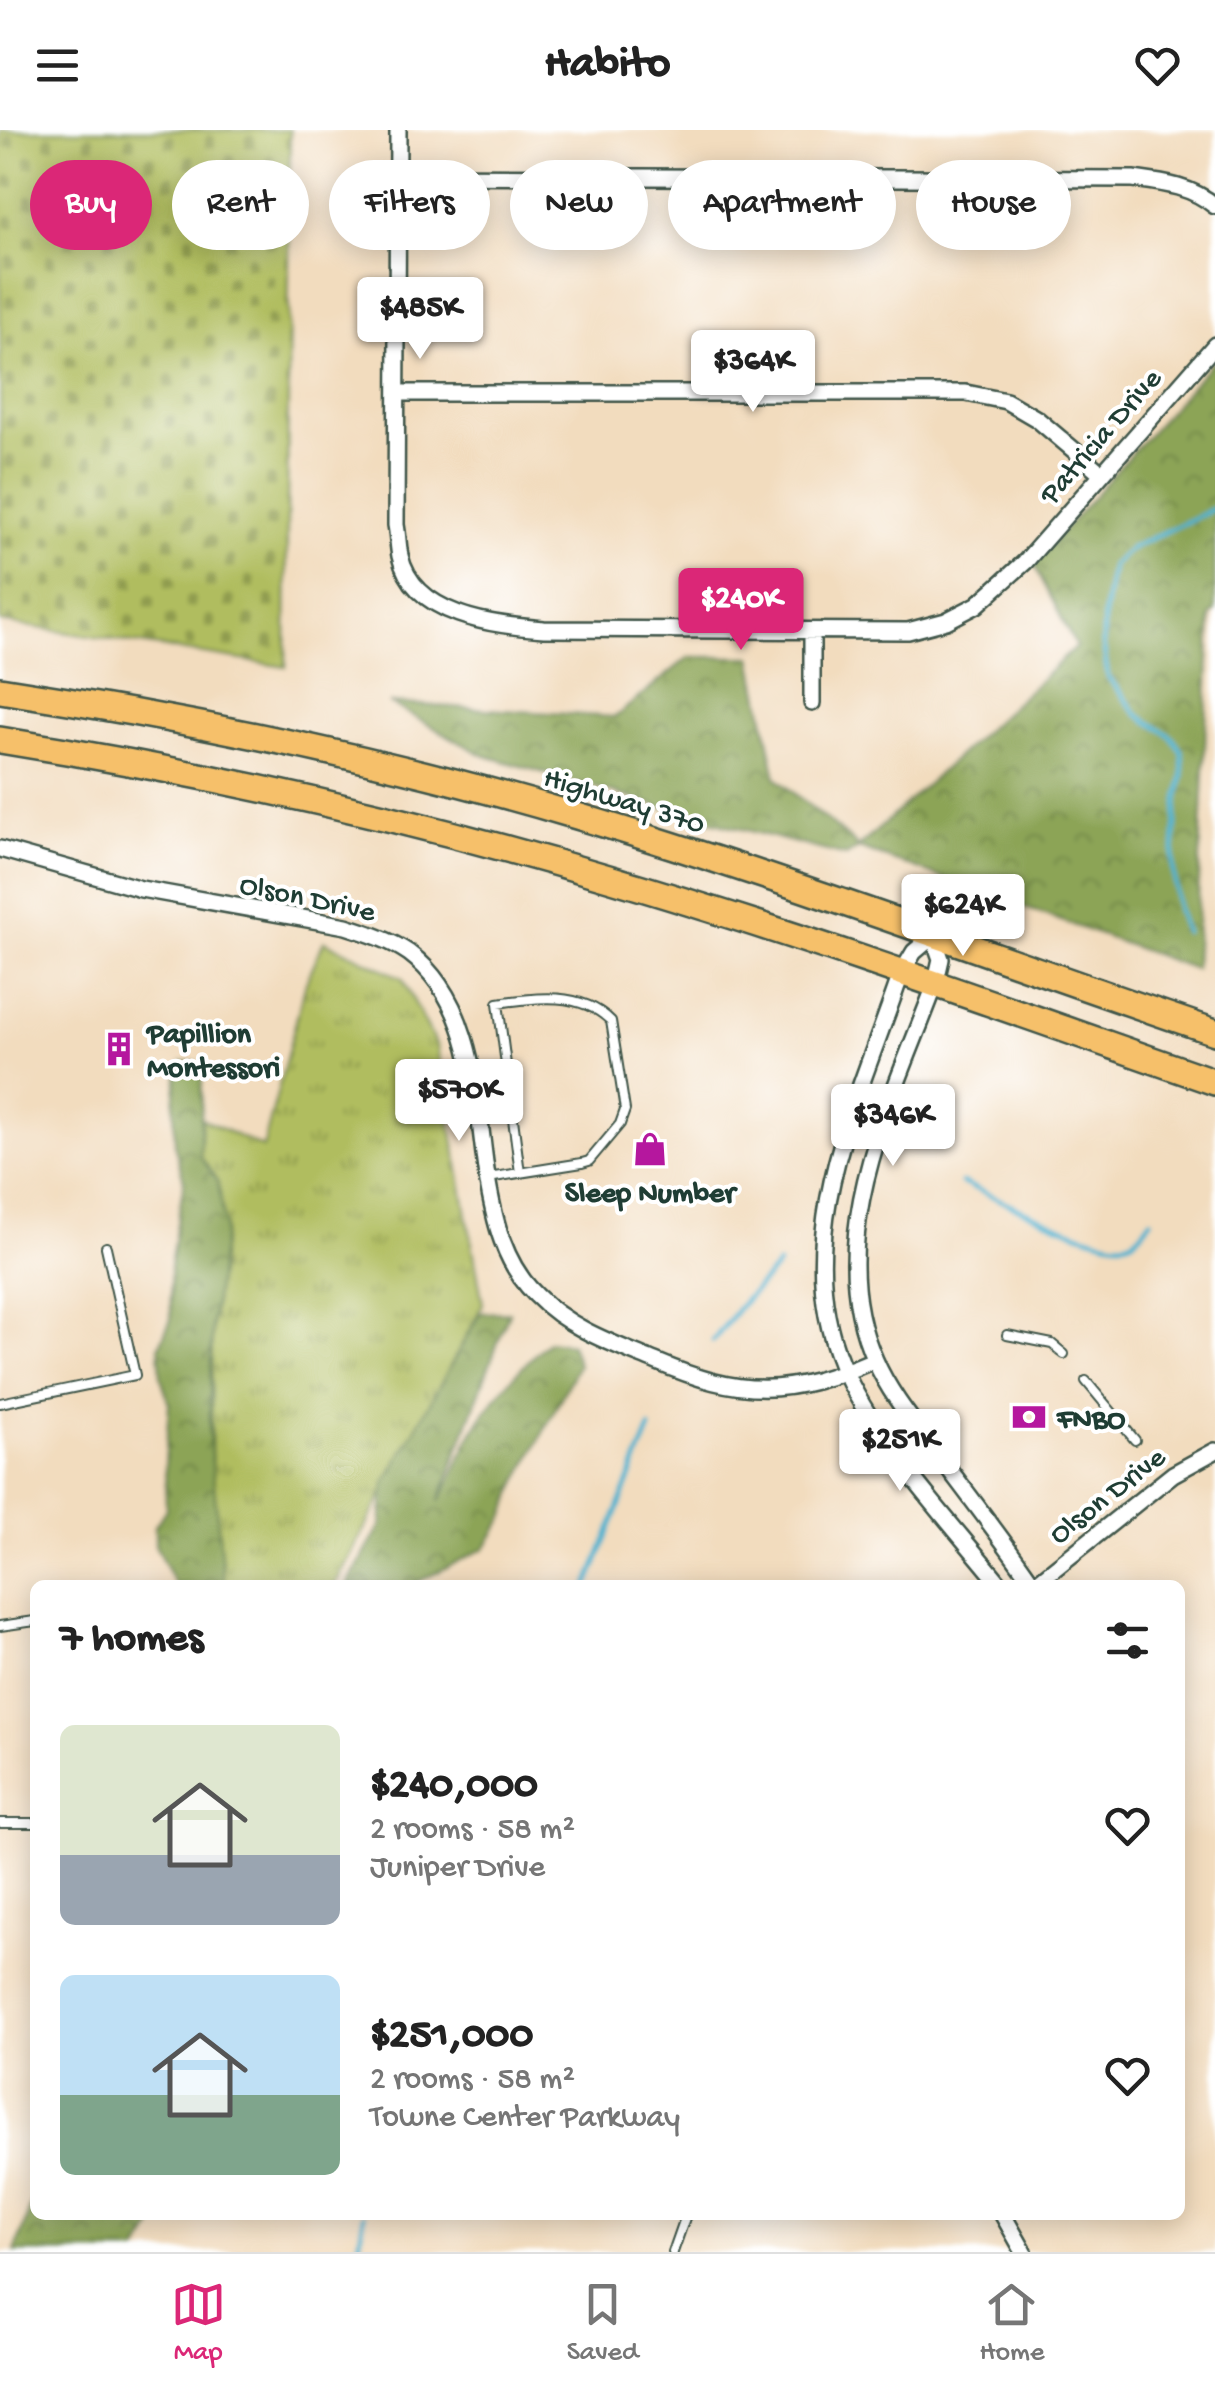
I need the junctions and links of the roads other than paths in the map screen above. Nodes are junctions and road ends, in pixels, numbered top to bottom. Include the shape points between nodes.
1 (398, 130) edge
2 (398, 160) edge
3 (490, 176) edge
4 (1215, 206) edge
5 (398, 250) edge
6 (1215, 344) edge
7 (397, 393) junction
8 (1101, 473) junction
9 (812, 630) junction
10 (0, 690) edge
11 (812, 703) dead end
12 (0, 740) edge
13 (0, 849) edge
14 (933, 936) junction
15 (902, 974) junction
16 (935, 985) junction
17 (1215, 1032) edge
18 (1215, 1082) edge
19 (520, 1173) junction
20 (488, 1178) junction
21 (106, 1247) dead end
22 (1007, 1335) dead end
23 (1064, 1354) dead end
24 (874, 1360) junction
25 (846, 1372) junction
26 (1086, 1381) dead end
27 (0, 1403) edge
28 (1135, 1440) dead end
29 (1215, 1450) edge
30 (996, 1580) edge
31 (1030, 1580) edge
32 (1040, 1580) edge
33 (30, 1622) edge
34 (0, 1626) edge
35 (0, 1823) edge
36 (30, 1823) edge
37 (684, 2220) edge
38 (1006, 2220) edge
39 (673, 2252) edge
40 (1024, 2252) edge

1 - 2 street
3 - 4 street via 1133,179 1177,185
5 - 7 street
6 - 8 street, Patricia Drive
7 - 8 street via 966,393 1022,410
7 - 9 street, Patricia Drive via 400,559 432,602 499,626
8 - 9 street, Patricia Drive via 1025,562 977,605 908,631
9 - 11 street
10 - 14 highway, Highway 370 via 247,735 485,791
12 - 15 highway via 401,821 613,879
13 - 20 street, Olson Drive via 141,889 346,926 410,954 444,993 462,1032
14 - 15 street
14 - 16 street via 941,959
14 - 17 highway, Highway 370
15 - 16 highway
15 - 25 street via 839,1155 822,1235 828,1320
16 - 18 highway
16 - 24 street via 857,1219 858,1297
19 - 19 lane via 589,1161 624,1117 611,1021 604,1013 551,996 498,1003
19 - 20 lane
20 - 25 street, Olson Drive via 498,1230 520,1276 549,1307 583,1329 686,1375 737,1388 787,1388
21 - 27 lane via 136,1375
22 - 23 lane via 1052,1344
24 - 25 street, Olson Drive
24 - 31 street
25 - 30 street via 885,1439
26 - 28 lane
29 - 32 street, Olson Drive via 1173,1474
33 - 34 lane
35 - 36 lane
37 - 39 lane
38 - 40 street

